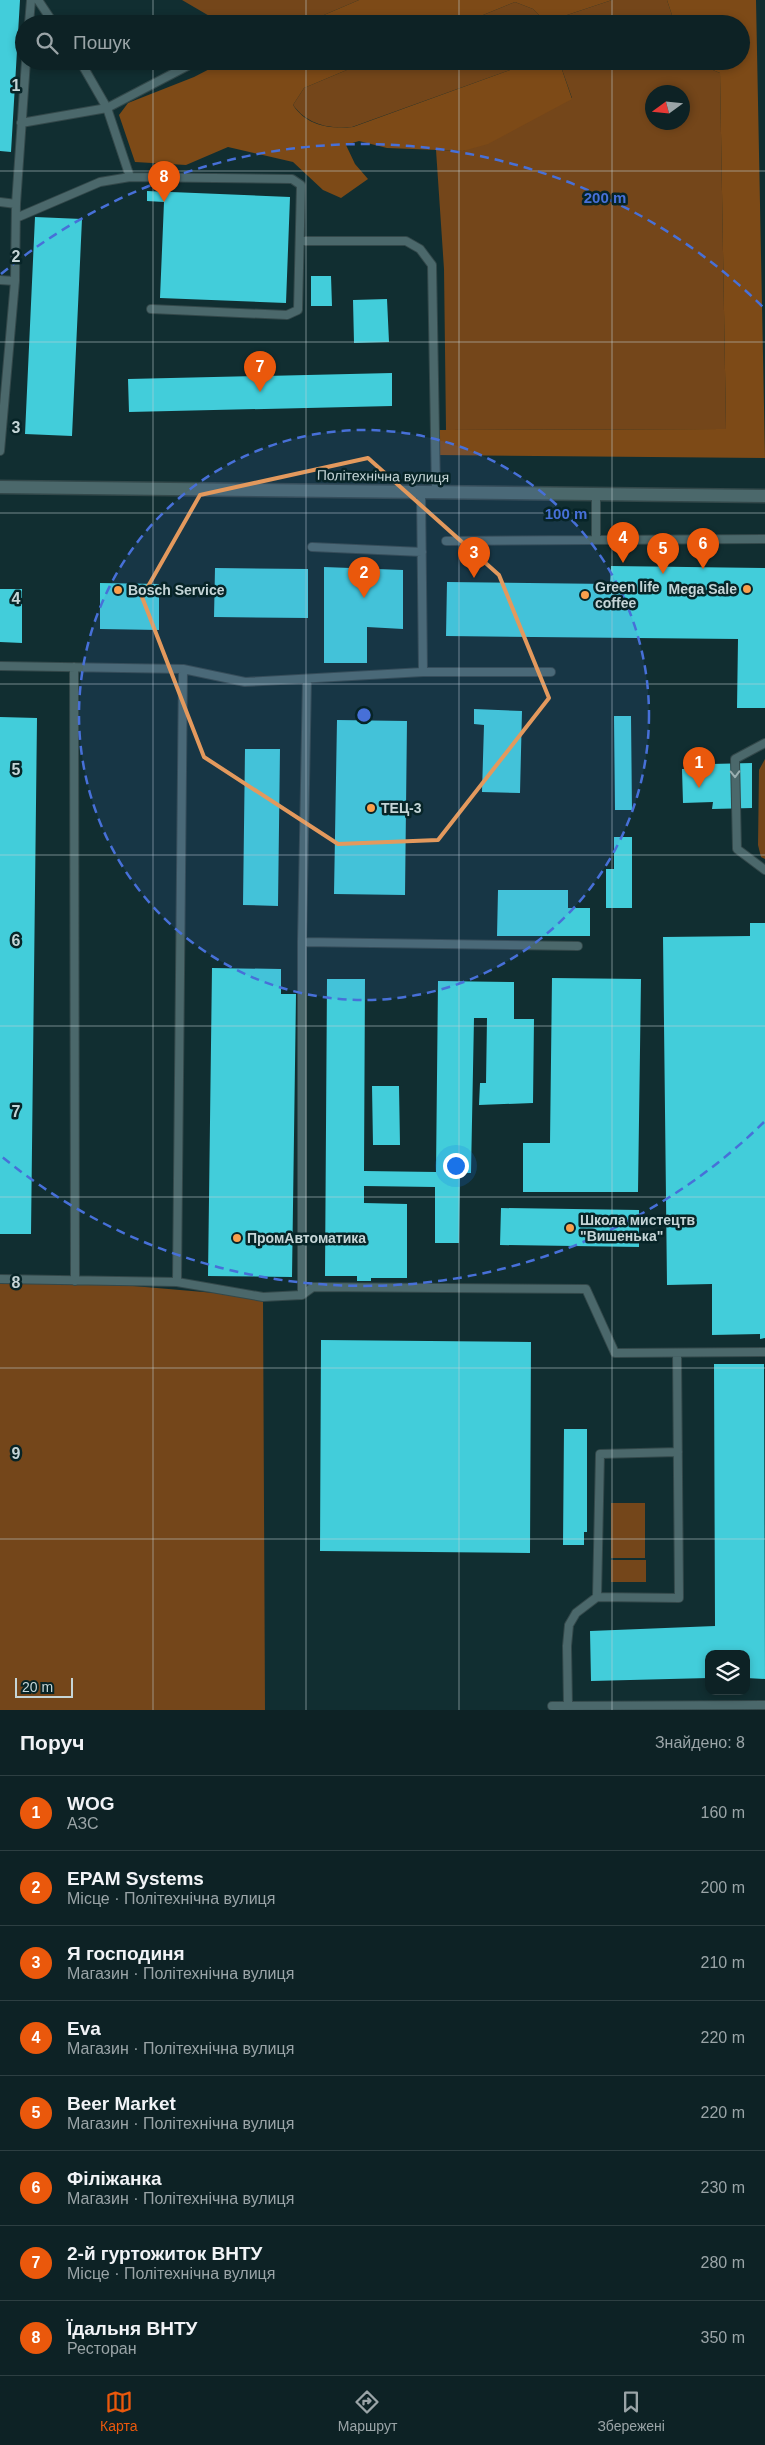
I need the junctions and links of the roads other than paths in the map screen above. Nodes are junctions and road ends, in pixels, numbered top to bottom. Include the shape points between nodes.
1 (32, 0) edge
2 (38, 0) edge
3 (31, 15) edge
4 (48, 15) edge
5 (25, 70) edge
6 (85, 70) edge
7 (180, 70) edge
8 (107, 108) junction
9 (21, 123) junction
10 (130, 177) junction
11 (0, 202) edge
12 (16, 204) junction
13 (16, 218) junction
14 (300, 241) junction
15 (0, 280) edge
16 (15, 281) junction
17 (151, 309) dead end
18 (0, 451) edge
19 (0, 487) edge
20 (421, 492) junction
21 (436, 492) junction
22 (596, 494) junction
23 (765, 496) edge
24 (596, 539) junction
25 (765, 539) edge
26 (446, 541) dead end
27 (312, 547) dead end
28 (422, 552) junction
29 (0, 666) edge
30 (74, 667) junction
31 (183, 669) junction
32 (423, 672) junction
33 (551, 672) dead end
34 (307, 679) junction
35 (765, 743) edge
36 (765, 870) edge
37 (302, 942) junction
38 (578, 946) dead end
39 (0, 1279) edge
40 (75, 1281) junction
41 (177, 1282) junction
42 (302, 1295) junction
43 (765, 1352) edge
44 (677, 1353) junction
45 (678, 1452) junction
46 (597, 1597) junction
47 (765, 1705) edge
48 (552, 1706) dead end
49 (568, 1706) junction

1 - 3 lane
2 - 4 lane
5 - 9 lane
6 - 8 lane
7 - 8 lane
8 - 9 lane
8 - 10 lane
9 - 12 lane
10 - 13 lane via 100,182
10 - 14 lane via 292,179 301,185
11 - 12 lane
12 - 13 lane
13 - 16 lane
14 - 17 lane via 298,310 287,315
14 - 21 lane via 406,241 420,249 432,265
15 - 16 lane
16 - 18 lane
19 - 20 street, Політехнічна вулиця
20 - 21 street, Політехнічна вулиця
20 - 28 lane
21 - 22 street, Політехнічна вулиця
22 - 23 street, Політехнічна вулиця
22 - 24 lane
24 - 25 lane
24 - 26 lane
27 - 28 lane
28 - 32 lane
29 - 30 lane
30 - 31 lane
30 - 40 lane
31 - 34 lane via 244,682
31 - 41 lane
32 - 33 lane
32 - 34 lane
34 - 37 lane
35 -> 36 lane via 735,759 737,849
37 - 38 lane
37 - 42 lane
39 - 40 lane
40 - 41 lane
41 - 42 lane via 262,1297
42 - 44 lane via 312,1287 586,1289 615,1353
43 - 44 lane
44 - 45 lane
45 - 46 lane via 600,1454
45 - 46 lane via 678,1598
46 - 49 lane via 576,1613 569,1625
47 - 49 lane
48 - 49 lane

